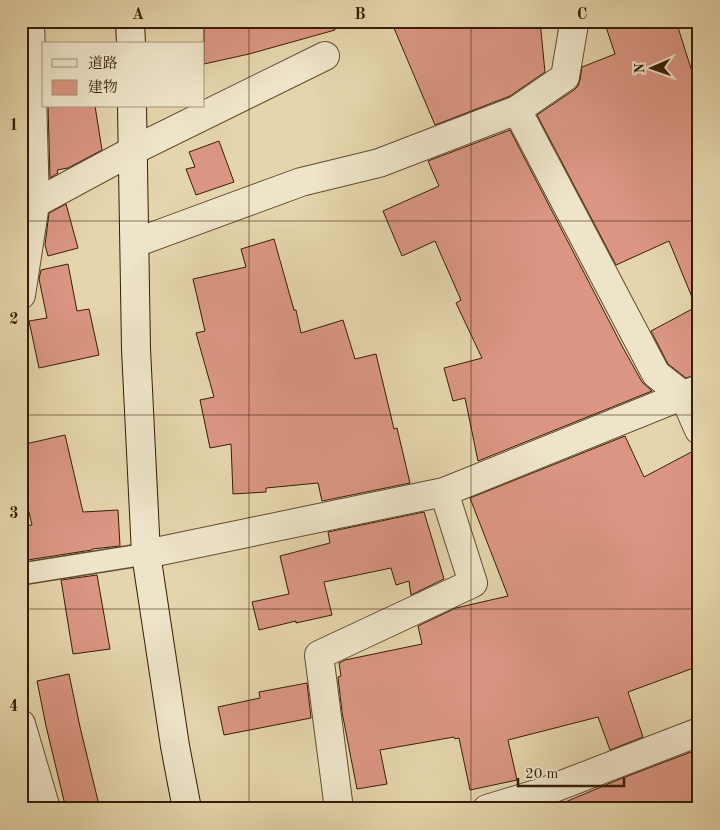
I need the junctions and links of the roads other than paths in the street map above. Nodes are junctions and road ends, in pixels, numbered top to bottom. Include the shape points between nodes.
1 (30, 21) edge
2 (130, 21) edge
3 (572, 21) edge
4 (131, 42) edge
5 (325, 56) dead end
6 (132, 108) edge
7 (517, 110) junction
8 (134, 150) junction
9 (28, 208) edge
10 (135, 244) junction
11 (21, 295) edge
12 (692, 392) edge
13 (699, 430) edge
14 (444, 492) junction
15 (146, 554) junction
16 (21, 574) edge
17 (21, 724) edge
18 (699, 732) edge
19 (46, 809) edge
20 (187, 809) edge
21 (339, 809) edge
22 (487, 809) edge

1 - 9 street
2 - 4 street
3 - 7 street via 565,77
5 - 8 street
6 - 8 street
7 - 10 street via 379,163 301,182
7 - 12 street via 656,374
8 - 9 street
8 - 10 street
9 - 11 street
10 - 15 street via 136,349
12 - 13 street
12 - 14 street
14 - 15 street
14 - 21 street via 473,583 319,655
15 - 16 lane
15 - 20 street
17 - 19 street
18 - 22 street via 546,791

